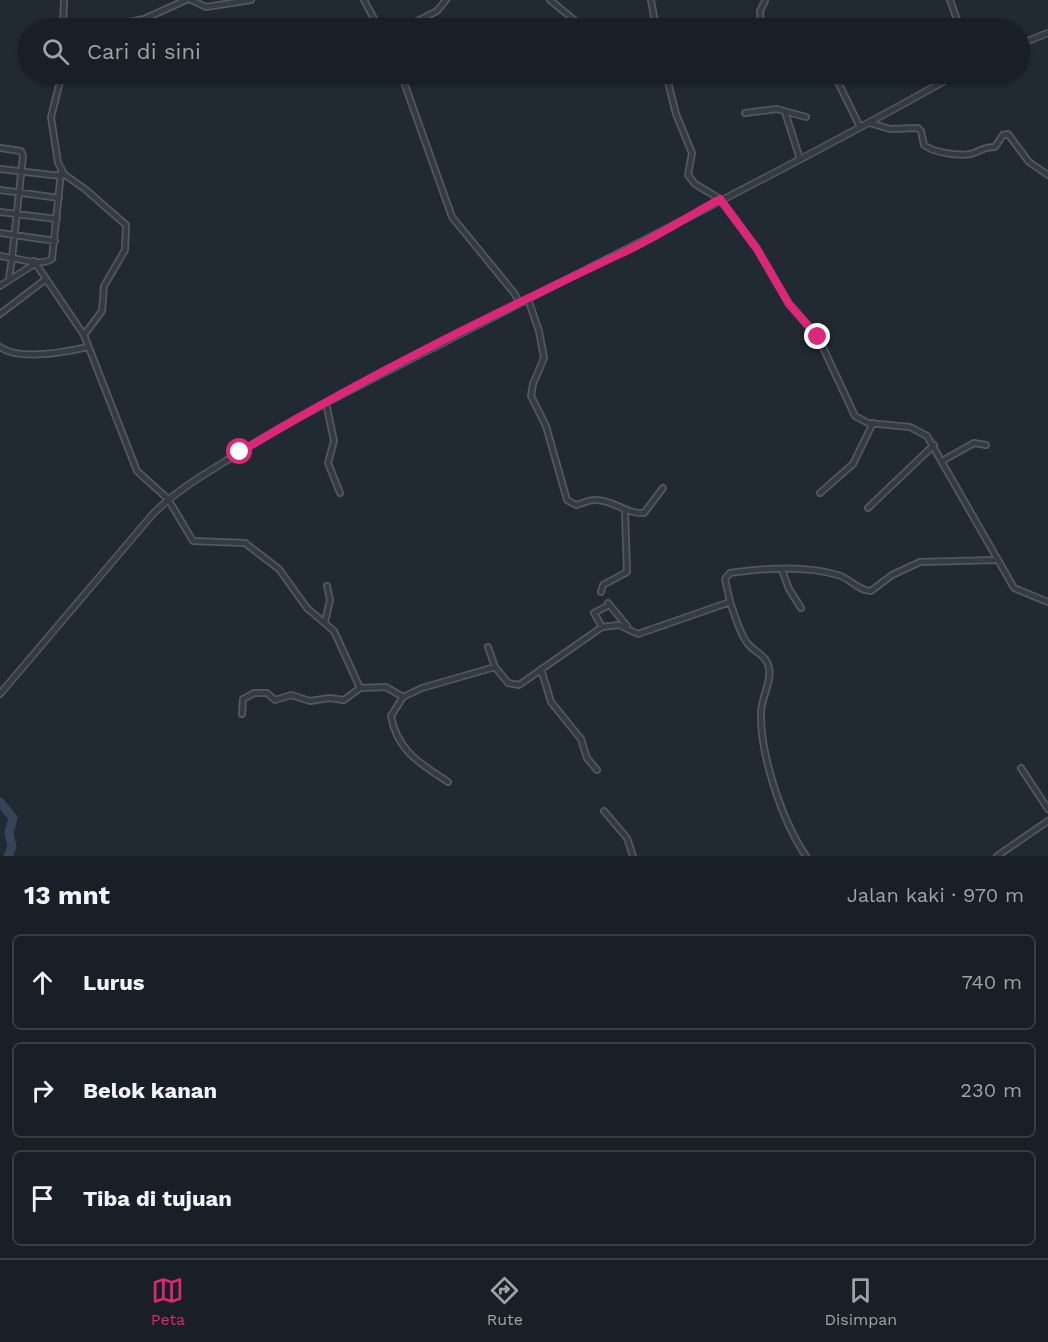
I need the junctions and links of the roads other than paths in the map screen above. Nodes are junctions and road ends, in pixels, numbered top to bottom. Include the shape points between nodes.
1 (64, 0) edge
2 (186, 0) edge
3 (192, 0) edge
4 (251, 0) edge
5 (364, 0) edge
6 (446, 0) edge
7 (550, 0) edge
8 (651, 0) edge
9 (950, 0) edge
10 (765, 1) edge
11 (63, 18) edge
12 (146, 18) edge
13 (374, 18) edge
14 (423, 18) edge
15 (572, 18) edge
16 (654, 18) edge
17 (760, 18) edge
18 (956, 18) edge
19 (1048, 33) edge
20 (1030, 40) edge
21 (59, 84) edge
22 (405, 84) edge
23 (668, 84) edge
24 (839, 84) edge
25 (939, 84) edge
26 (785, 112) junction
27 (745, 113) dead end
28 (806, 117) dead end
29 (870, 123) junction
30 (860, 127) junction
31 (0, 148) edge
32 (800, 159) junction
33 (0, 169) edge
34 (21, 171) junction
35 (61, 174) junction
36 (1048, 175) edge
37 (0, 190) edge
38 (19, 192) junction
39 (59, 198) junction
40 (720, 199) junction
41 (0, 212) edge
42 (17, 214) junction
43 (57, 219) junction
44 (0, 234) edge
45 (14, 235) junction
46 (55, 241) junction
47 (0, 256) edge
48 (12, 258) junction
49 (35, 262) junction
50 (0, 278) edge
51 (9, 279) junction
52 (46, 279) junction
53 (0, 286) edge
54 (528, 299) junction
55 (519, 303) junction
56 (0, 314) edge
57 (84, 335) junction
58 (88, 347) junction
59 (0, 348) edge
60 (326, 403) junction
61 (873, 423) junction
62 (934, 445) junction
63 (986, 445) dead end
64 (942, 461) junction
65 (663, 488) dead end
66 (340, 493) dead end
67 (820, 493) dead end
68 (168, 499) junction
69 (868, 508) dead end
70 (625, 511) junction
71 (996, 560) junction
72 (782, 570) junction
73 (327, 586) dead end
74 (601, 592) dead end
75 (730, 602) junction
76 (1048, 602) edge
77 (801, 608) dead end
78 (325, 622) junction
79 (602, 627) junction
80 (628, 627) junction
81 (489, 648) dead end
82 (490, 668) junction
83 (541, 669) junction
84 (360, 688) junction
85 (0, 694) edge
86 (403, 697) junction
87 (242, 714) dead end
88 (1021, 768) dead end
89 (597, 770) dead end
90 (448, 782) dead end
91 (1048, 809) edge
92 (604, 811) dead end
93 (1048, 820) edge
94 (633, 856) edge
95 (806, 856) edge
96 (997, 856) edge

1 - 11 street
2 - 12 street
3 - 4 street via 206,7
5 - 13 street
6 - 14 street
7 - 15 street
8 - 16 street
9 - 18 street
10 - 17 street
19 - 20 street
21 - 35 street via 51,117
22 - 55 street via 452,217
23 - 40 street via 692,153 688,175
24 - 30 street
25 - 29 street
26 - 27 street via 777,109
26 - 28 street
26 - 32 street
29 - 30 street
29 - 36 street via 886,129 918,128 924,145 939,154 970,154 983,147 994,147 1008,134 1029,162
30 - 32 street
31 - 34 street via 22,152
32 - 40 street
33 - 34 street
34 - 35 street
34 - 38 street
35 - 39 street
35 - 57 street via 126,225 125,250 104,286 102,311
37 - 38 street
38 - 39 street
38 - 42 street
39 - 43 street
40 - 54 street
40 - 61 street via 757,249 789,304 818,337 855,416
41 - 42 street
42 - 43 street
42 - 45 street
43 - 46 street
44 - 45 street
45 - 46 street
45 - 48 street
46 - 49 street via 50,260
47 - 48 street
48 - 49 street
48 - 51 street
49 - 51 street
49 - 52 street
50 - 51 street
51 - 53 street
52 - 56 street
52 - 57 street
54 - 55 street
54 - 70 street via 544,358 530,393 546,426 564,496 572,504 596,500
55 - 60 street
57 - 58 street
58 - 59 street via 32,354
58 - 68 street via 137,471
60 - 66 street via 334,441 328,463
60 - 68 street via 259,440
61 - 62 street via 916,429
61 - 67 street via 853,464
62 - 64 street
62 - 69 street
63 - 64 street via 974,443
64 - 71 street
65 - 70 street via 644,513
68 - 78 street via 193,541 249,545 279,569 307,608
68 - 85 street
70 - 74 street via 627,572 603,585
71 - 72 street via 920,562 892,575 871,591 838,575
71 - 76 street via 1016,590
72 - 75 street via 728,574 725,579
72 - 77 street
73 - 78 street via 330,600
75 - 80 street via 638,634
75 - 95 street via 747,643 769,664 761,735 783,808
78 - 84 street
79 - 80 street
79 - 80 street via 594,613 608,604
79 - 83 street
81 - 82 street
82 - 83 street via 515,685
82 - 86 street
83 - 89 street via 551,702
84 - 86 street via 386,687
84 - 87 street via 346,700 313,702 291,695 275,700 267,693 254,693 243,699
86 - 90 street via 391,716 398,740 410,757
88 - 91 street
92 - 94 street via 627,838
93 - 96 street

